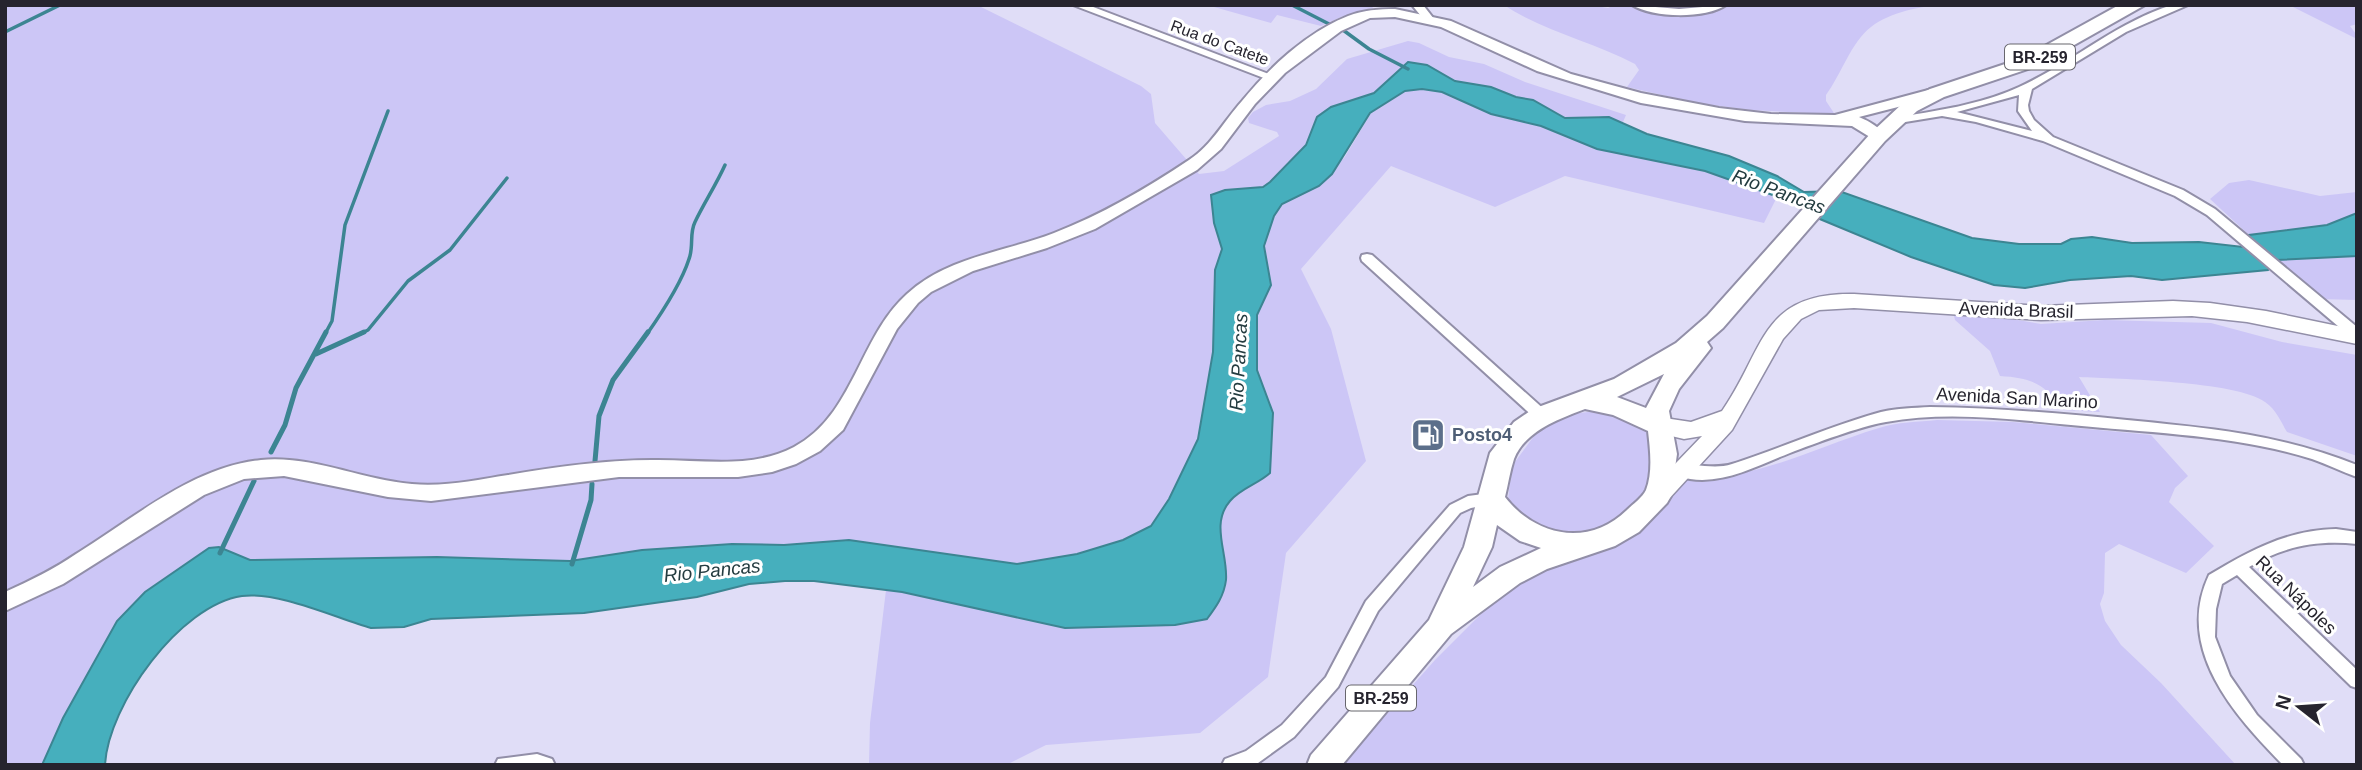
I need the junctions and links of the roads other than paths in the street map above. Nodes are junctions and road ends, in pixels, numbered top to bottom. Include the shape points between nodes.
1 (1078, 5) edge
2 (1637, 5) edge
3 (1721, 5) edge
4 (2136, 5) edge
5 (2183, 5) edge
6 (1423, 12) edge
7 (1273, 78) junction
8 (2027, 88) junction
9 (1937, 93) junction
10 (1942, 113) junction
11 (1824, 120) junction
12 (1893, 121) junction
13 (1878, 137) junction
14 (2049, 140) junction
15 (1367, 258) dead end
16 (1715, 322) junction
17 (2357, 336) edge
18 (1580, 400) junction
19 (1731, 414) junction
20 (1542, 416) junction
21 (1658, 425) junction
22 (2357, 471) edge
23 (1683, 472) junction
24 (1658, 496) junction
25 (1491, 499) junction
26 (2357, 538) edge
27 (1581, 547) junction
28 (2238, 566) junction
29 (5, 601) edge
30 (1439, 629) junction
31 (2357, 681) edge
32 (504, 765) edge
33 (545, 765) edge
34 (1231, 765) edge
35 (1322, 765) edge
36 (2295, 765) edge

1 - 7 street, Rua do Catete
2 - 3 street via 1680,12
4 - 9 highway, BR-259 via 2030,62
5 - 8 street via 2124,27
6 - 7 street via 1346,20
6 - 11 street via 1522,62 1568,78 1694,108
7 - 29 street via 1204,157 1119,211 1039,245 961,268 924,288 887,330 835,427 805,450 771,464 719,471 641,467 412,493 321,473 277,468 244,471 159,512 60,576
8 - 10 street
8 - 14 street via 2021,102 2023,113
9 - 11 street
9 - 12 highway, BR-259
10 - 12 street
10 - 14 street
11 - 13 street via 1861,123
12 - 13 highway, BR-259
13 - 16 highway, BR-259
14 - 17 street via 2179,193 2211,212
15 - 20 street
16 - 18 highway, BR-259 via 1661,365
16 - 21 highway, BR-259 via 1665,393 1657,411
17 - 19 main road, Avenida Brasil via 2212,310 2014,312 1833,301 1812,304 1792,315 1776,334
18 - 20 highway, BR-259
18 - 21 highway via 1613,404
19 - 21 main road via 1692,431
19 - 23 main road, Avenida Brasil
20 - 25 highway, BR-259 via 1523,429 1503,453
21 - 24 highway, BR-259 via 1664,454
22 - 23 street, Avenida San Marino via 2314,454 2228,435 2004,413 1930,412 1852,426 1732,470
23 - 24 main road, Avenida Brasil
24 - 27 highway, BR-259 via 1630,524
25 - 27 highway via 1529,534
25 - 30 highway, BR-259 via 1478,547
25 - 34 street via 1455,509 1372,606 1332,682 1288,731 1252,757
26 - 28 street via 2335,534 2294,538
27 - 30 highway, BR-259 via 1510,575
28 - 31 street, Rua Nápoles
28 - 36 street via 2215,580 2207,637 2224,680 2251,721
30 - 35 highway, BR-259
32 - 33 street

